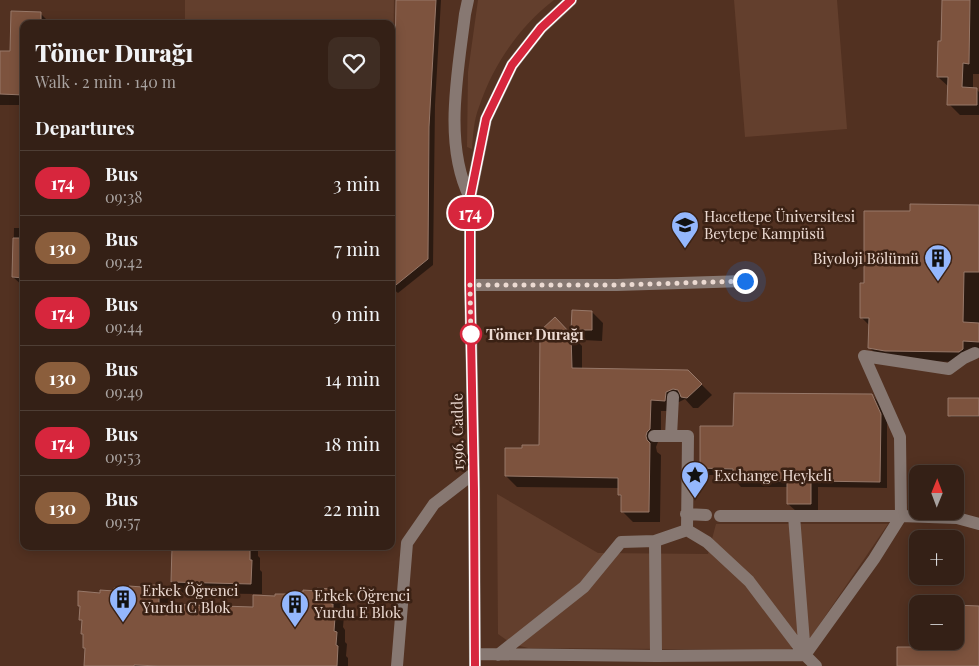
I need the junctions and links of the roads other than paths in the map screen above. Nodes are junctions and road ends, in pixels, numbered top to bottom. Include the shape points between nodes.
1 (468, 0) edge
2 (571, 0) edge
3 (470, 198) junction
4 (745, 281) dead end
5 (470, 285) junction
6 (975, 353) dead end
7 (673, 397) dead end
8 (654, 436) dead end
9 (671, 436) junction
10 (474, 473) junction
11 (686, 514) junction
12 (706, 515) dead end
13 (720, 516) dead end
14 (794, 516) junction
15 (901, 516) junction
16 (979, 524) edge
17 (687, 530) junction
18 (655, 541) junction
19 (498, 655) junction
20 (805, 655) junction
21 (656, 656) junction
22 (475, 660) edge
23 (397, 666) edge
24 (816, 666) edge

1 - 3 street, 1596. Cadde via 455,115 457,154
2 - 3 street, 1596. Cadde via 541,28 512,65 486,119
3 - 5 street, 1596. Cadde
4 - 5 street
5 - 10 street, 1596. Cadde
6 - 15 street via 948,369 864,356 900,437
7 - 9 street
8 - 9 street
9 - 11 street via 688,436
10 - 22 street, 1596. Cadde
10 - 23 street via 434,504 407,543
11 - 12 street
11 - 17 street
13 - 14 street
14 - 15 street
14 - 20 street
15 - 16 street via 957,518
15 - 20 street
17 - 18 street
17 - 20 street via 707,542 749,581
18 - 19 street via 621,542 584,588
18 - 21 street
19 - 21 street
19 - 22 street
20 - 21 street
20 - 24 street

